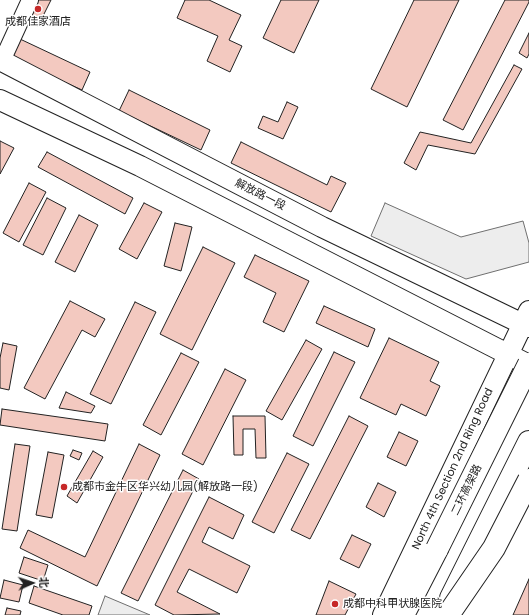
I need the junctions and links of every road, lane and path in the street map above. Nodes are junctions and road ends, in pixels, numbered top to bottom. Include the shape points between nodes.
1 (30, 0) edge
2 (1, 61) edge
3 (0, 100) edge
4 (527, 321) edge
5 (508, 354) junction
6 (529, 365) edge
7 (529, 442) edge
8 (529, 470) edge
9 (529, 480) edge
10 (383, 615) edge
11 (403, 615) edge
12 (443, 615) edge
13 (448, 615) edge
14 (457, 615) edge

1 - 2 street
2 - 4 main road, 解放路一段 via 322,227
3 - 5 main road via 140,166
4 - 5 main road, North 4th Section 2nd Ring Road
5 - 6 main road
5 - 10 main road, North 4th Section 2nd Ring Road
6 - 11 highway, 二环高架路, bridge
7 - 12 highway
8 - 14 main road
9 - 13 highway, bridge via 494,548

